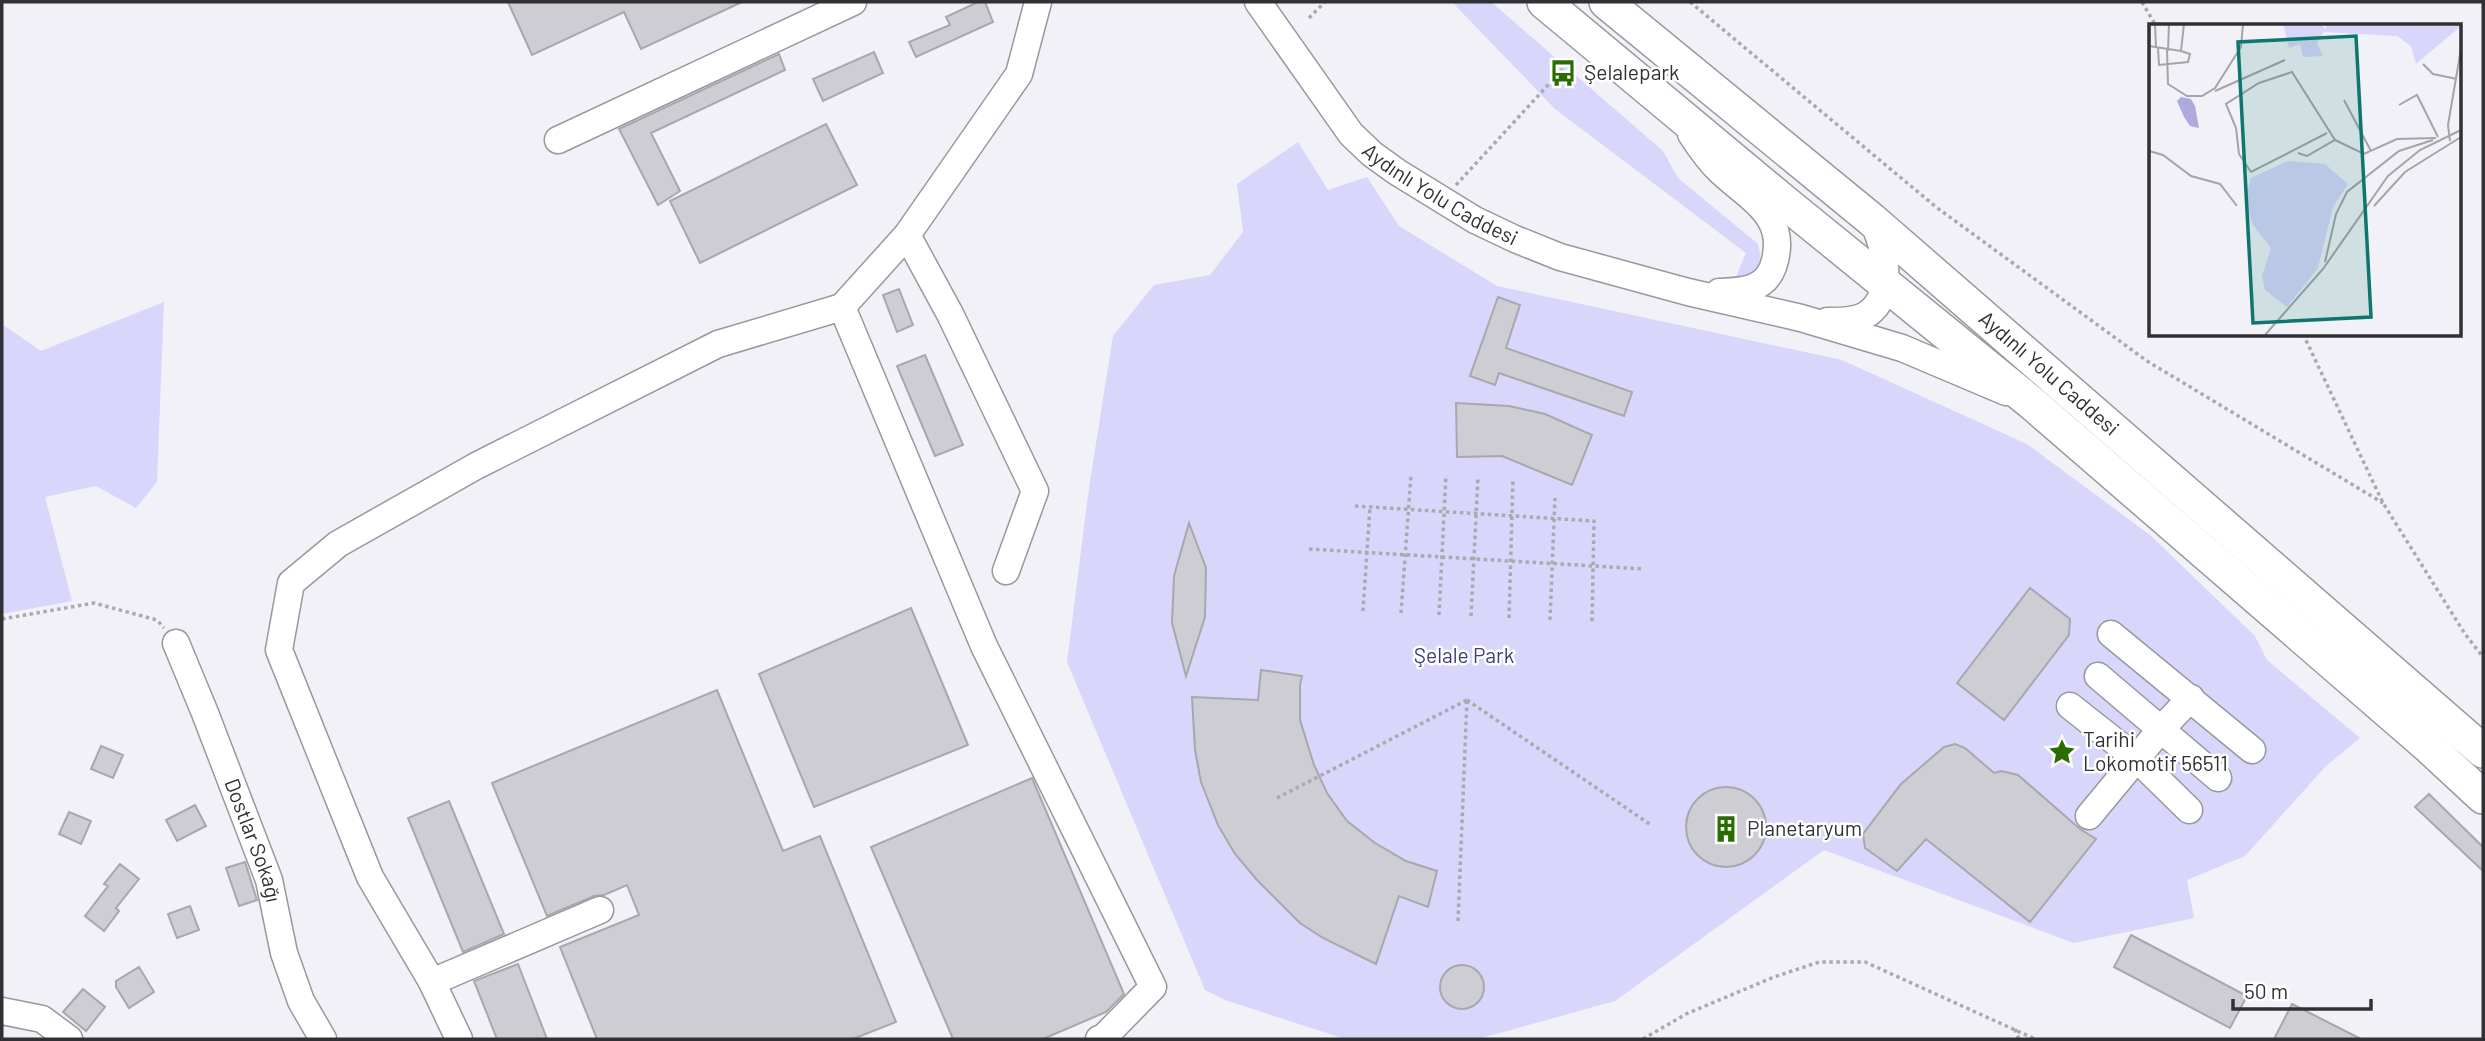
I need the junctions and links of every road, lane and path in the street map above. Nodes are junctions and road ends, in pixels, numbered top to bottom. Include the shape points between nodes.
1 (853, 2) edge
2 (1038, 2) edge
3 (1258, 2) edge
4 (1325, 2) edge
5 (1544, 2) edge
6 (1606, 2) edge
7 (1690, 2) edge
8 (2142, 2) edge
9 (1308, 18) dead end
10 (2155, 24) edge
11 (1566, 68) dead end
12 (1680, 114) junction
13 (558, 140) dead end
14 (1441, 201) junction
15 (1872, 220) junction
16 (907, 235) junction
17 (1884, 282) junction
18 (1688, 292) junction
19 (842, 307) junction
20 (1801, 318) junction
21 (2304, 336) edge
22 (2033, 404) junction
23 (1410, 475) dead end
24 (1446, 475) dead end
25 (1478, 477) dead end
26 (1513, 479) dead end
27 (1555, 498) dead end
28 (2383, 503) junction
29 (1355, 506) dead end
30 (1370, 507) junction
31 (1408, 509) junction
32 (1444, 511) junction
33 (1476, 513) junction
34 (1512, 516) junction
35 (1554, 518) junction
36 (1309, 549) dead end
37 (1367, 553) junction
38 (1405, 555) junction
39 (1442, 557) junction
40 (1474, 559) junction
41 (1511, 561) junction
42 (1552, 563) junction
43 (1593, 566) junction
44 (1644, 569) dead end
45 (1006, 571) dead end
46 (1363, 611) dead end
47 (1401, 613) dead end
48 (1439, 615) dead end
49 (1471, 616) dead end
50 (1509, 618) dead end
51 (2, 619) edge
52 (1550, 620) dead end
53 (1592, 622) dead end
54 (2111, 634) dead end
55 (176, 643) joint
56 (2483, 657) edge
57 (2098, 676) dead end
58 (2191, 698) junction
59 (1467, 700) junction
60 (2070, 706) dead end
61 (2161, 729) junction
62 (2252, 750) dead end
63 (2483, 751) edge
64 (2137, 759) junction
65 (2218, 778) dead end
66 (2483, 797) edge
67 (1277, 798) dead end
68 (2189, 810) dead end
69 (2089, 816) dead end
70 (1651, 825) dead end
71 (600, 910) dead end
72 (1458, 920) dead end
73 (432, 982) junction
74 (2, 1011) edge
75 (2015, 1029) junction
76 (69, 1039) edge
77 (323, 1039) edge
78 (460, 1039) edge
79 (1099, 1039) edge
80 (1643, 1039) edge
81 (2019, 1039) edge
82 (2035, 1039) edge

1 - 13 street
2 - 16 street via 1019,74
3 - 14 street, Aydınlı Yolu Caddesi via 1351,134 1372,154
4 - 9 path
5 - 12 main road, Aydınlı Yolu Caddesi
6 - 15 main road, Aydınlı Yolu Caddesi
7 - 28 path via 1936,206 2147,361
8 - 10 path
11 - 14 path
12 - 17 main road, Aydınlı Yolu Caddesi
12 - 18 street, Aydınlı Yolu Caddesi via 1710,161 1768,213 1776,236 1773,264 1764,282 1731,291
14 - 18 street, Aydınlı Yolu Caddesi via 1560,257
15 - 17 street via 1883,249
15 - 63 main road, Aydınlı Yolu Caddesi
16 - 19 street
16 - 45 street via 1035,491
17 - 20 street, Aydınlı Yolu Caddesi via 1876,306 1863,316 1843,321
17 - 22 main road, Aydınlı Yolu Caddesi
18 - 20 street, Aydınlı Yolu Caddesi
19 - 73 street via 718,344 476,466 338,544 291,583 279,650 370,877
19 - 79 street via 984,646 1153,987
20 - 22 street, Aydınlı Yolu Caddesi via 1902,348
21 - 28 path
22 - 66 main road, Aydınlı Yolu Caddesi
23 - 31 path
24 - 32 path
25 - 33 path
26 - 34 path
27 - 35 path
28 - 56 path
29 - 30 path
30 - 31 path
30 - 37 path
31 - 32 path
31 - 38 path
32 - 33 path
32 - 39 path
33 - 34 path
33 - 40 path
34 - 35 path
34 - 41 path
35 - 42 path
35 - 43 path via 1594,520
36 - 37 path
37 - 38 path
37 - 46 path
38 - 39 path
38 - 47 path
39 - 40 path
39 - 48 path
40 - 41 path
40 - 49 path
41 - 42 path
41 - 50 path
42 - 43 path
42 - 52 path
43 - 44 path
43 - 53 path
51 - 55 path via 94,603 157,620
54 - 58 street
55 - 77 street, Dostlar Sokağı via 269,880 284,953 301,1002
57 - 61 street
58 - 61 street
58 - 62 street
59 - 67 path
59 - 70 path
59 - 72 path
60 - 64 street
61 - 64 street
61 - 65 street
64 - 68 street
64 - 69 street
71 - 73 street
73 - 78 street
74 - 76 street via 42,1019
75 - 80 path via 1865,962 1819,962 1686,1014
75 - 81 path
75 - 82 path

